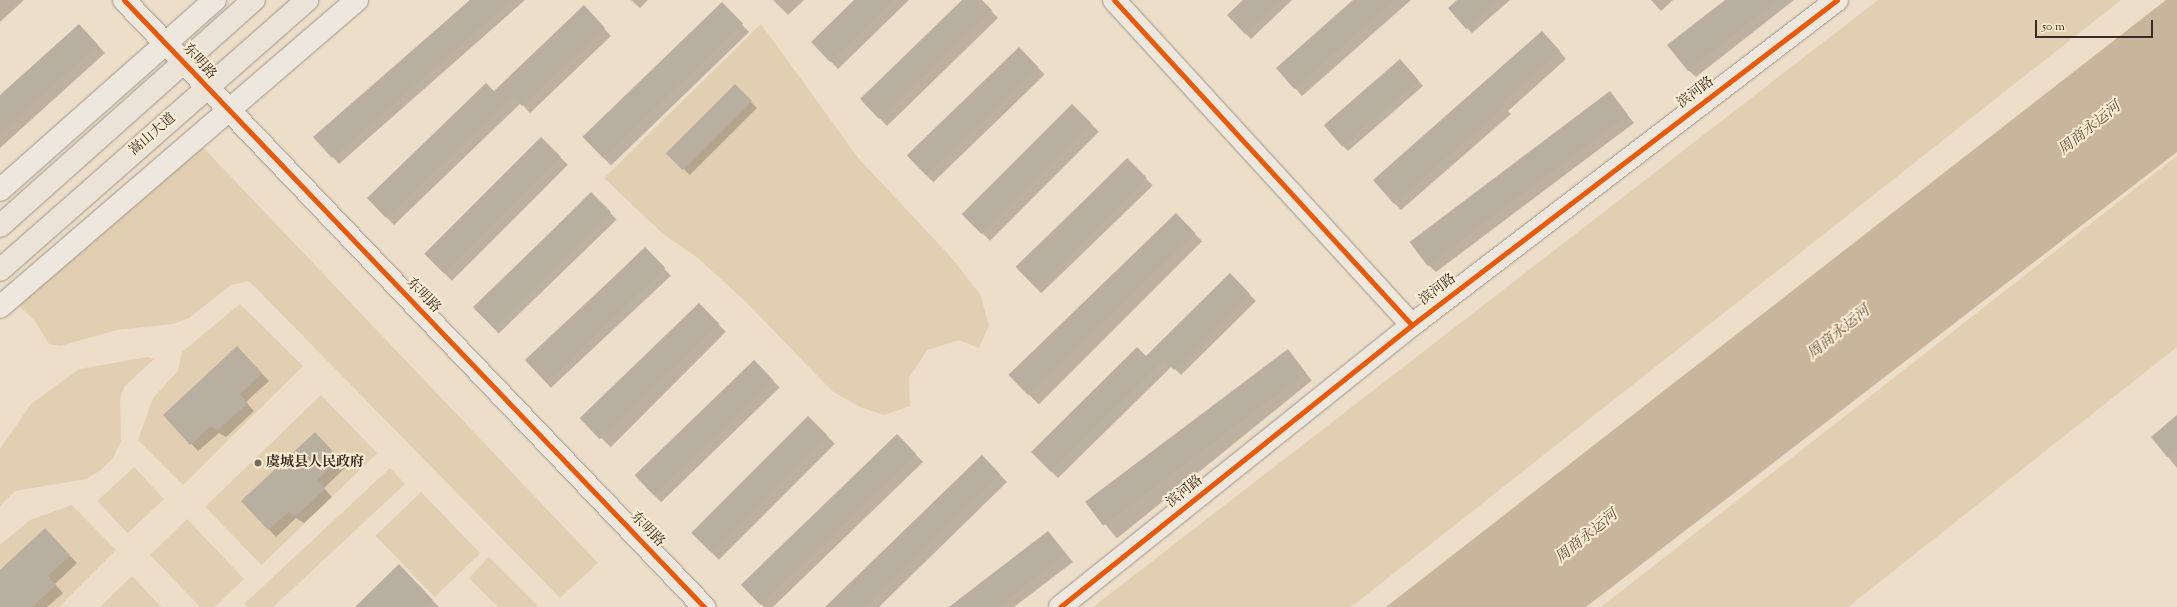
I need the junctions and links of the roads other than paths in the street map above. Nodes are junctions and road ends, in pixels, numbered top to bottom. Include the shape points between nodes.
1 (124, 0) edge
2 (215, 0) edge
3 (254, 0) edge
4 (307, 0) edge
5 (357, 0) edge
6 (1114, 0) edge
7 (1837, 0) edge
8 (166, 43) junction
9 (183, 63) junction
10 (206, 88) junction
11 (227, 108) junction
12 (0, 190) edge
13 (0, 226) edge
14 (0, 270) edge
15 (0, 307) edge
16 (1412, 325) junction
17 (704, 607) edge
18 (1060, 607) edge

1 - 8 street, 东明路
2 - 8 street
3 - 9 main road
4 - 10 main road, 嵩山大道
5 - 11 street via 280,68
6 - 16 street
7 - 16 street, 滨河路
8 - 9 street, 东明路
8 - 12 street
9 - 10 street, 东明路
9 - 13 main road
10 - 11 street, 东明路
10 - 14 main road, 嵩山大道
11 - 15 street
11 - 17 street, 东明路
16 - 18 street, 滨河路

